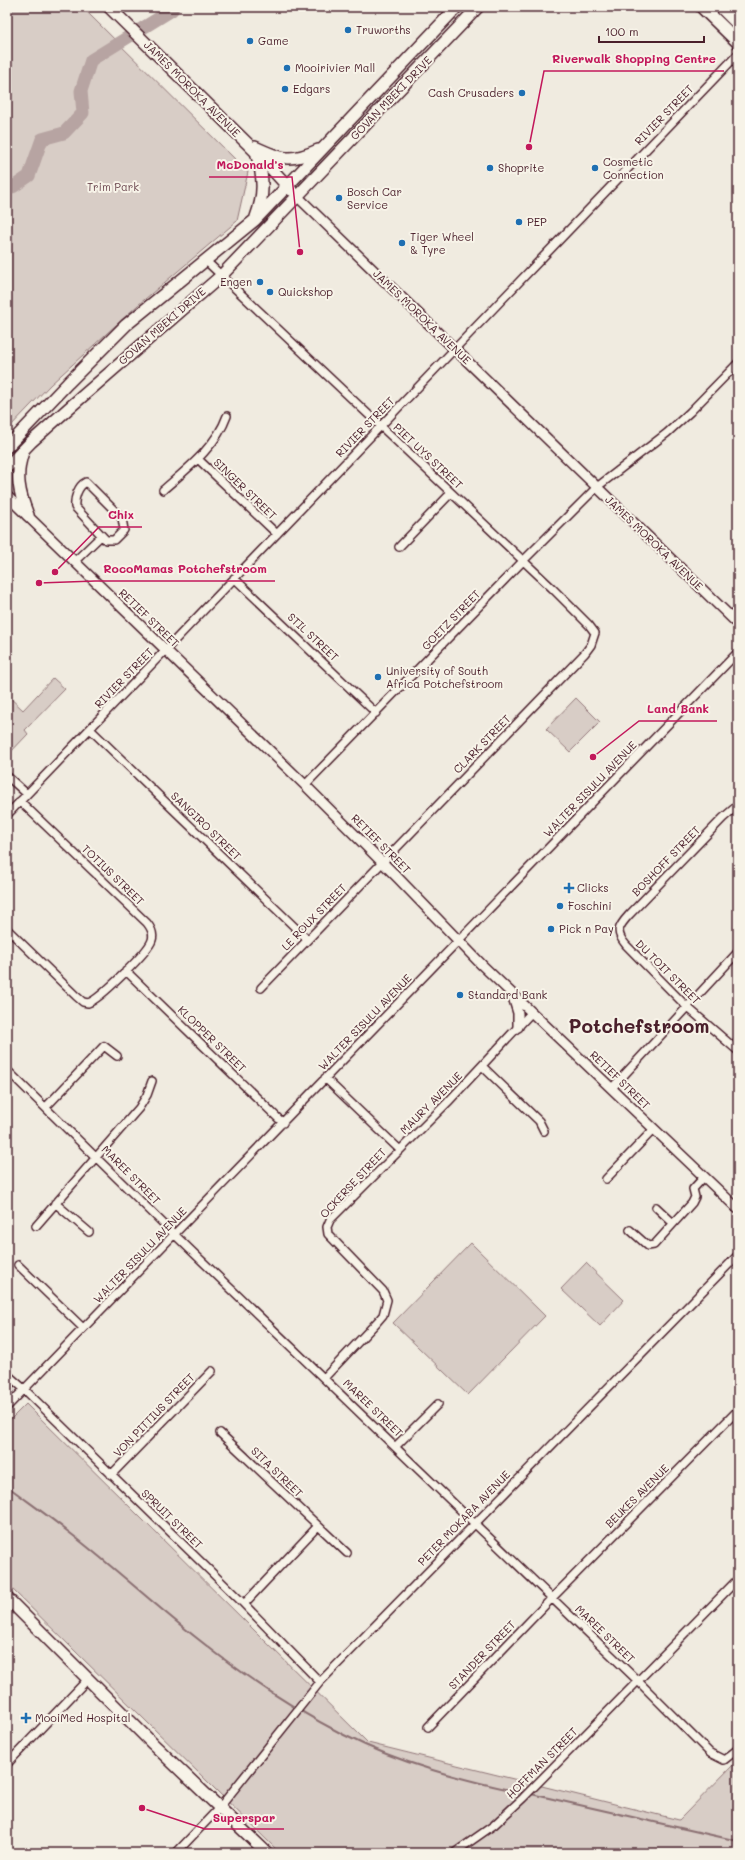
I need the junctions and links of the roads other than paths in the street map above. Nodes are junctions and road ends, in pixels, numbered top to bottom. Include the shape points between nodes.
1 (457, 7) edge
2 (478, 7) edge
3 (702, 7) edge
4 (721, 7) edge
5 (112, 10) edge
6 (738, 24) edge
7 (738, 42) edge
8 (738, 54) edge
9 (244, 141) junction
10 (324, 147) junction
11 (256, 152) junction
12 (287, 186) junction
13 (298, 196) junction
14 (255, 220) junction
15 (206, 260) junction
16 (221, 276) junction
17 (455, 348) junction
18 (738, 363) edge
19 (227, 416) dead end
20 (380, 426) junction
21 (7, 447) edge
22 (24, 449) junction
23 (198, 459) junction
24 (7, 467) edge
25 (597, 487) junction
26 (163, 490) dead end
27 (451, 493) junction
28 (7, 496) edge
29 (28, 515) junction
30 (277, 534) junction
31 (101, 536) junction
32 (399, 547) dead end
33 (523, 561) junction
34 (74, 562) junction
35 (234, 578) junction
36 (738, 624) edge
37 (594, 638) joint
38 (165, 650) junction
39 (738, 652) edge
40 (376, 713) junction
41 (90, 729) junction
42 (7, 776) edge
43 (306, 785) junction
44 (27, 794) junction
45 (20, 801) junction
46 (738, 805) edge
47 (7, 815) edge
48 (383, 862) junction
49 (7, 929) edge
50 (621, 938) joint
51 (308, 939) junction
52 (459, 942) junction
53 (738, 952) edge
54 (126, 971) junction
55 (261, 988) dead end
56 (512, 994) junction
57 (686, 1006) junction
58 (532, 1013) junction
59 (518, 1027) junction
60 (738, 1052) edge
61 (117, 1056) dead end
62 (482, 1066) junction
63 (7, 1070) edge
64 (325, 1078) junction
65 (152, 1081) dead end
66 (612, 1088) junction
67 (46, 1107) junction
68 (283, 1123) junction
69 (654, 1129) junction
70 (544, 1131) dead end
71 (400, 1150) junction
72 (97, 1156) junction
73 (704, 1177) junction
74 (606, 1179) dead end
75 (55, 1203) junction
76 (656, 1207) dead end
77 (738, 1208) edge
78 (673, 1223) junction
79 (36, 1226) dead end
80 (630, 1230) dead end
81 (89, 1232) dead end
82 (175, 1235) junction
83 (738, 1255) edge
84 (18, 1265) dead end
85 (83, 1328) junction
86 (212, 1371) dead end
87 (7, 1374) edge
88 (325, 1377) junction
89 (7, 1378) edge
90 (24, 1388) junction
91 (7, 1398) edge
92 (438, 1404) dead end
93 (7, 1407) edge
94 (738, 1410) edge
95 (220, 1433) dead end
96 (396, 1446) junction
97 (112, 1475) junction
98 (475, 1522) junction
99 (318, 1526) junction
100 (347, 1553) dead end
101 (738, 1579) edge
102 (7, 1598) edge
103 (552, 1598) junction
104 (244, 1604) junction
105 (89, 1678) junction
106 (638, 1681) junction
107 (320, 1682) junction
108 (428, 1727) dead end
109 (738, 1749) edge
110 (7, 1764) edge
111 (220, 1807) junction
112 (176, 1853) edge
113 (267, 1853) edge
114 (454, 1853) edge

1 - 10 main road, GOVAN MBEKI DRIVE
2 - 13 main road, GOVAN MBEKI DRIVE
3 - 7 highway
4 - 6 highway
5 - 9 main road, JAMES MOROKA AVENUE
8 - 17 street, RIVIER STREET
9 - 10 main road via 280,158 302,157
9 - 11 main road, JAMES MOROKA AVENUE
10 - 12 main road, GOVAN MBEKI DRIVE
11 - 12 main road, JAMES MOROKA AVENUE
11 - 14 main road via 263,186
12 - 13 main road, JAMES MOROKA AVENUE
12 - 14 main road, GOVAN MBEKI DRIVE
13 - 16 main road, GOVAN MBEKI DRIVE
13 - 17 street, JAMES MOROKA AVENUE
14 - 15 main road, GOVAN MBEKI DRIVE
15 - 16 street, PIET UYS STREET
15 - 21 main road, GOVAN MBEKI DRIVE via 141,312 104,346
16 - 20 street, PIET UYS STREET
16 - 22 main road, GOVAN MBEKI DRIVE
17 - 20 street, RIVIER STREET
17 - 25 street, JAMES MOROKA AVENUE
18 - 25 street, GOETZ STREET via 667,433
19 - 23 street, SINGER STREET via 219,433
20 - 27 street, PIET UYS STREET
20 - 30 street, RIVIER STREET
22 - 24 main road, GOVAN MBEKI DRIVE
22 - 29 main road via 19,463 18,478 21,498
23 - 26 street, SINGER STREET
23 - 30 street, SINGER STREET
25 - 33 street, GOETZ STREET
25 - 36 street, JAMES MOROKA AVENUE
27 - 32 street
27 - 33 street, PIET UYS STREET
28 - 29 street, RETIEF STREET
29 - 34 street, RETIEF STREET
30 - 35 street, RIVIER STREET
31 - 31 street via 75,507 75,498 84,483 90,484 124,522 124,530 114,540 109,541
31 - 34 street
33 - 37 street, PIET UYS STREET via 589,625 595,633
33 - 40 street, GOETZ STREET
34 - 38 street, RETIEF STREET
35 - 38 street, RIVIER STREET
35 - 40 street, STIL STREET
37 - 48 street, CLARK STREET via 584,653
38 - 41 street, RIVIER STREET
38 - 43 street, RETIEF STREET
39 - 52 street, WALTER SISULU AVENUE
40 - 43 street, GOETZ STREET
41 - 44 street, RIVIER STREET
41 - 51 street, SANGIRO STREET
42 - 44 street
43 - 48 street, RETIEF STREET
44 - 45 street, RIVIER STREET
45 - 47 street, RIVIER STREET
45 - 54 street, TOTIUS STREET via 150,928 153,939 149,947
46 - 50 street, BOSHOFF STREET via 623,921 619,930
48 - 51 street, LE ROUX STREET
48 - 52 street, RETIEF STREET
49 - 54 street, TOTIUS STREET via 83,1002 96,1000
50 - 57 street, DU TOIT STREET
51 - 55 street, LE ROUX STREET
52 - 56 street, RETIEF STREET
52 - 64 street, WALTER SISULU AVENUE
53 - 57 street
54 - 68 street, KLOPPER STREET
56 - 58 street, RETIEF STREET
56 - 59 street via 518,1013
57 - 60 street, DU TOIT STREET
57 - 66 street
58 - 59 street, MAURY AVENUE
58 - 66 street, RETIEF STREET
59 - 62 street, MAURY AVENUE
61 - 67 street via 104,1046
62 - 70 street via 539,1121
62 - 71 street, MAURY AVENUE
63 - 67 street, MAREE STREET
64 - 68 street, WALTER SISULU AVENUE
64 - 71 street, MAURY AVENUE
65 - 72 street via 148,1095 139,1108
66 - 69 street, RETIEF STREET
67 - 72 street, MAREE STREET
68 - 82 street, WALTER SISULU AVENUE
69 - 73 street, RETIEF STREET
69 - 74 street
71 - 88 street, OCKERSE STREET via 326,1227 331,1239 383,1291 388,1300 377,1322
72 - 75 street
72 - 82 street, MAREE STREET
73 - 77 street, RETIEF STREET
73 - 78 street via 693,1189 694,1200
75 - 79 street
75 - 81 street
76 - 78 street
78 - 80 street via 654,1245 650,1246
82 - 85 street, WALTER SISULU AVENUE
82 - 88 street, MAREE STREET
83 - 98 street, PETER MOKABA AVENUE
84 - 85 street
85 - 90 street, WALTER SISULU AVENUE
86 - 97 street, VON PITTIUS STREET
87 - 90 street, SPRUIT STREET
88 - 96 street, MAREE STREET
89 - 91 street
90 - 93 street, WALTER SISULU AVENUE
90 - 97 street, SPRUIT STREET
92 - 96 street
94 - 103 street, BEUKES AVENUE
95 - 99 street, SITA STREET
96 - 98 street, MAREE STREET
97 - 104 street, SPRUIT STREET
98 - 103 street, MAREE STREET
98 - 107 street, PETER MOKABA AVENUE
99 - 100 street, SITA STREET
99 - 104 street
101 - 106 street, HOFFMAN STREET
102 - 105 main road
103 - 106 street, MAREE STREET
103 - 108 street, STANDER STREET
104 - 107 street, SPRUIT STREET
105 - 110 street
105 - 111 main road via 153,1744
106 - 109 street, MAREE STREET via 710,1753 724,1760
106 - 114 street, HOFFMAN STREET via 494,1826
107 - 111 street, PETER MOKABA AVENUE
111 - 112 street, PETER MOKABA AVENUE
111 - 113 main road

